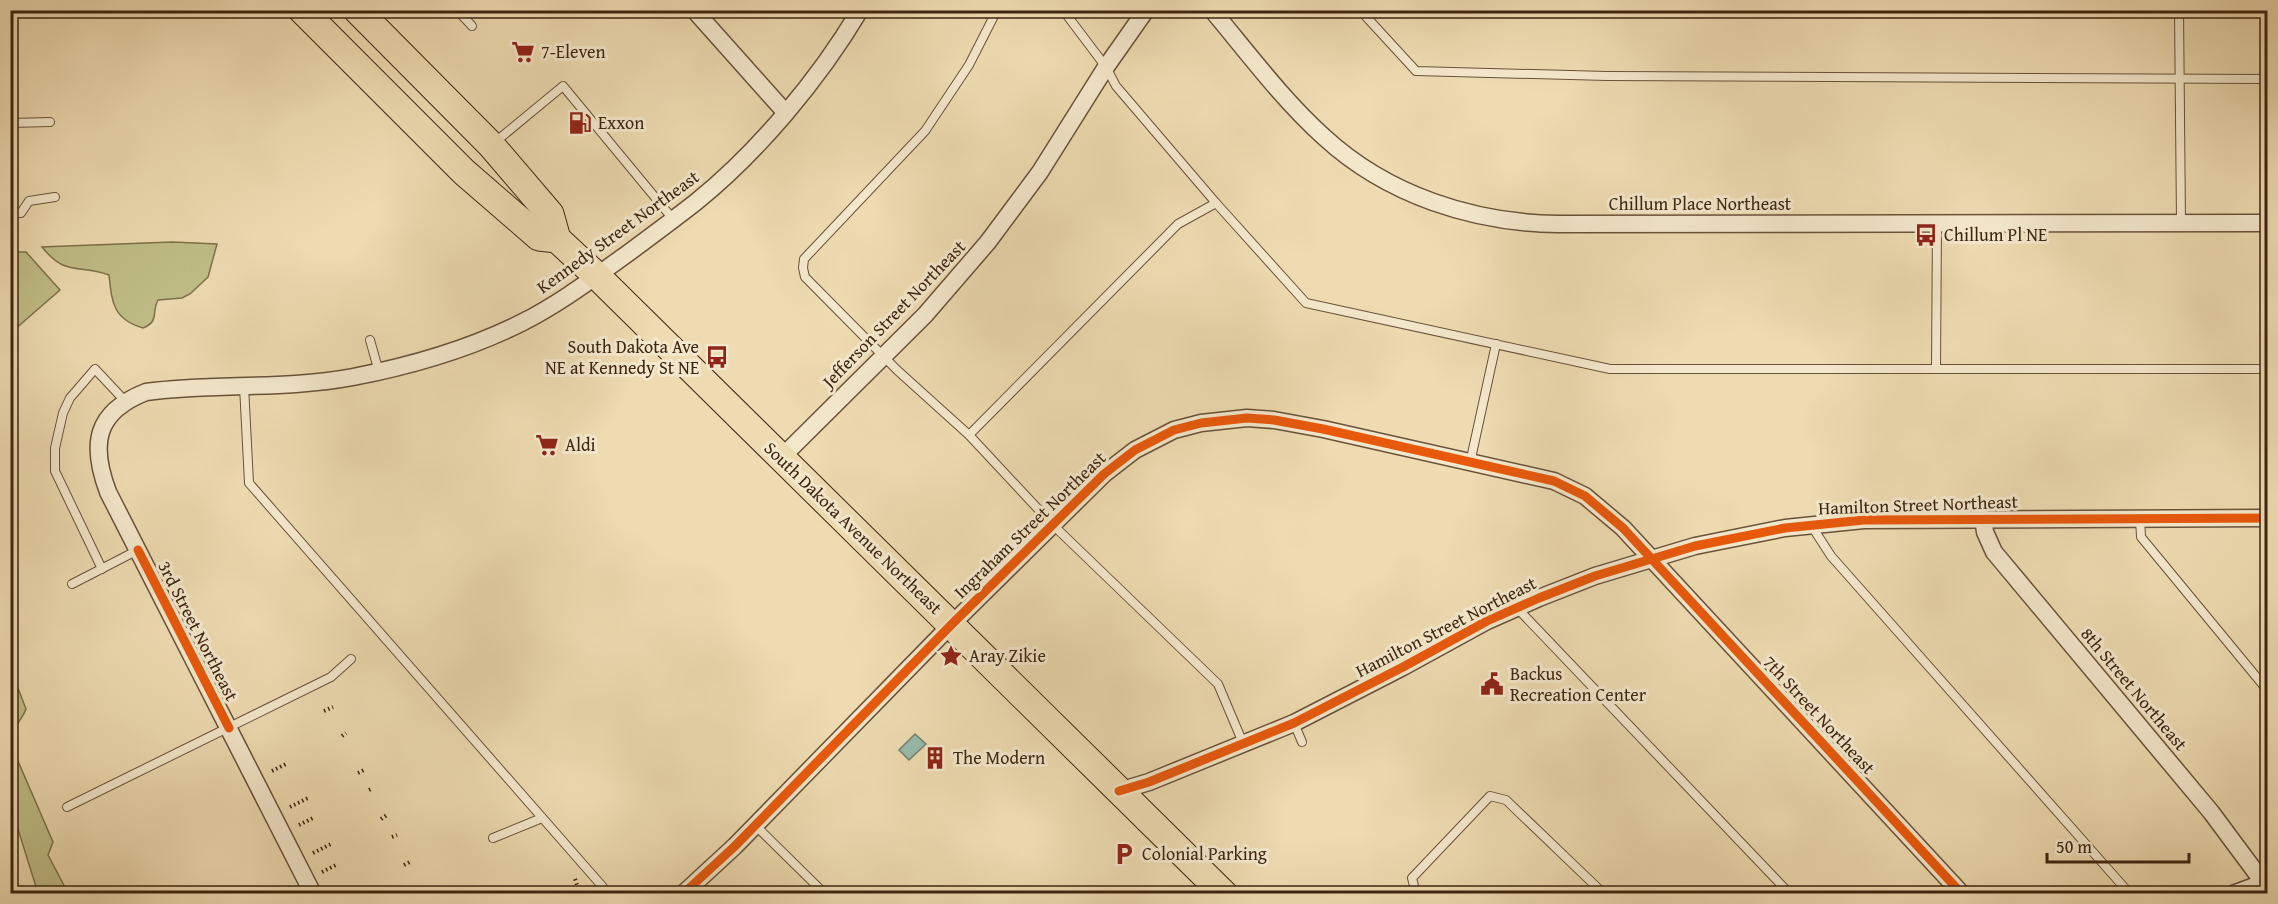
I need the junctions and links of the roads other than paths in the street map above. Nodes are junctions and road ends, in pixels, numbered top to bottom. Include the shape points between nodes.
1 (302, 10) edge
2 (357, 10) edge
3 (457, 10) edge
4 (694, 10) edge
5 (860, 10) edge
6 (997, 10) edge
7 (1063, 10) edge
8 (1146, 10) edge
9 (1212, 10) edge
10 (1360, 10) edge
11 (2179, 10) edge
12 (472, 26) dead end
13 (1106, 67) junction
14 (2180, 78) junction
15 (2268, 79) edge
16 (785, 112) junction
17 (50, 122) dead end
18 (10, 123) edge
19 (491, 145) junction
20 (55, 197) dead end
21 (1216, 203) junction
22 (10, 213) edge
23 (673, 219) junction
24 (1937, 223) junction
25 (2268, 223) edge
26 (2181, 224) junction
27 (557, 239) junction
28 (597, 276) junction
29 (370, 340) dead end
30 (1496, 344) junction
31 (883, 356) junction
32 (1936, 369) junction
33 (2268, 369) edge
34 (379, 372) junction
35 (244, 386) junction
36 (125, 401) junction
37 (969, 435) junction
38 (99, 436) joint
39 (781, 458) junction
40 (1470, 463) junction
41 (1983, 518) junction
42 (2140, 518) junction
43 (2268, 518) edge
44 (1053, 525) junction
45 (1811, 525) junction
46 (138, 550) junction
47 (1652, 559) junction
48 (102, 569) junction
49 (72, 584) dead end
50 (1517, 608) junction
51 (951, 625) junction
52 (351, 659) dead end
53 (2268, 691) edge
54 (1294, 723) junction
55 (229, 728) junction
56 (1302, 742) dead end
57 (1243, 743) junction
58 (1119, 791) junction
59 (67, 807) dead end
60 (542, 818) junction
61 (755, 825) junction
62 (493, 838) dead end
63 (2265, 882) edge
64 (312, 894) edge
65 (609, 894) edge
66 (683, 894) edge
67 (825, 894) edge
68 (1224, 894) edge
69 (1416, 894) edge
70 (1604, 894) edge
71 (1790, 894) edge
72 (1962, 894) edge
73 (2130, 894) edge
74 (2233, 894) edge

1 - 27 main road, South Dakota Avenue Northeast via 464,172 539,237
2 - 19 main road, South Dakota Avenue Northeast
3 - 12 lane
4 - 16 street
5 - 16 street, Kennedy Street Northeast
6 - 31 lane via 969,65 926,131 804,260 806,277
7 - 13 lane
8 - 13 street, Jefferson Street Northeast
9 - 24 street, Chillum Place Northeast via 1296,110 1326,139 1385,180 1462,212 1537,224
10 - 14 lane via 1416,71 1607,76
11 - 14 lane
13 - 21 lane via 1116,86
13 - 31 street, Jefferson Street Northeast via 1006,220 925,315
14 - 15 lane
14 - 26 lane
16 - 23 street, Kennedy Street Northeast via 729,172
17 - 18 lane
19 - 23 lane via 562,86
19 - 27 main road, South Dakota Avenue Northeast via 550,214
20 - 22 lane via 29,201 21,213
21 - 30 lane via 1306,303
21 - 37 lane via 1178,224
23 - 28 street, Kennedy Street Northeast
24 - 26 street, Chillum Place Northeast
24 - 32 lane
25 - 26 street, Chillum Place Northeast
27 - 28 main road, South Dakota Avenue Northeast
28 - 34 street, Kennedy Street Northeast via 512,327 450,352
28 - 39 main road, South Dakota Avenue Northeast
29 - 34 lane
30 - 32 lane via 1610,369
30 - 40 lane
31 - 37 lane
31 - 39 street, Jefferson Street Northeast
32 - 33 lane
34 - 35 street, Kennedy Street Northeast via 327,382
35 - 36 street, Kennedy Street Northeast via 146,392
35 - 60 lane via 249,483
36 - 38 street, Kennedy Street Northeast via 107,419
36 - 48 lane via 95,369 70,398 58,430 55,471
37 - 44 lane
38 - 46 street, 3rd Street Northeast via 99,468
39 - 51 main road, South Dakota Avenue Northeast
40 - 44 street, Ingraham Street Northeast via 1274,420 1214,420 1174,430 1135,450 1111,467
40 - 47 street, Ingraham Street Northeast via 1548,479 1575,490 1605,511
41 - 42 street, Hamilton Street Northeast
41 - 45 street, Hamilton Street Northeast via 1875,519
41 - 63 street, 8th Street Northeast via 1994,552
42 - 43 street, Hamilton Street Northeast
42 - 53 lane via 2141,537
44 - 51 street, Ingraham Street Northeast
44 - 57 lane via 1218,684
45 - 47 street, Hamilton Street Northeast via 1721,540
45 - 73 lane via 1831,556
46 - 48 lane
46 - 55 street, 3rd Street Northeast
47 - 50 street, Hamilton Street Northeast via 1595,576
47 - 72 street, 7th Street Northeast
48 - 49 lane
50 - 54 street, Hamilton Street Northeast
50 - 71 lane
51 - 58 main road, South Dakota Avenue Northeast
51 - 61 street, Ingraham Street Northeast
52 - 55 lane via 331,676
54 - 56 lane
54 - 57 street, Hamilton Street Northeast
55 - 59 lane
55 - 64 street, 3rd Street Northeast
57 - 58 street, Hamilton Street Northeast
58 - 68 main road, South Dakota Avenue Northeast
60 - 62 lane
60 - 65 lane
61 - 66 street, Ingraham Street Northeast
61 - 67 lane
63 - 74 street
69 - 70 lane via 1412,878 1490,796 1506,800

